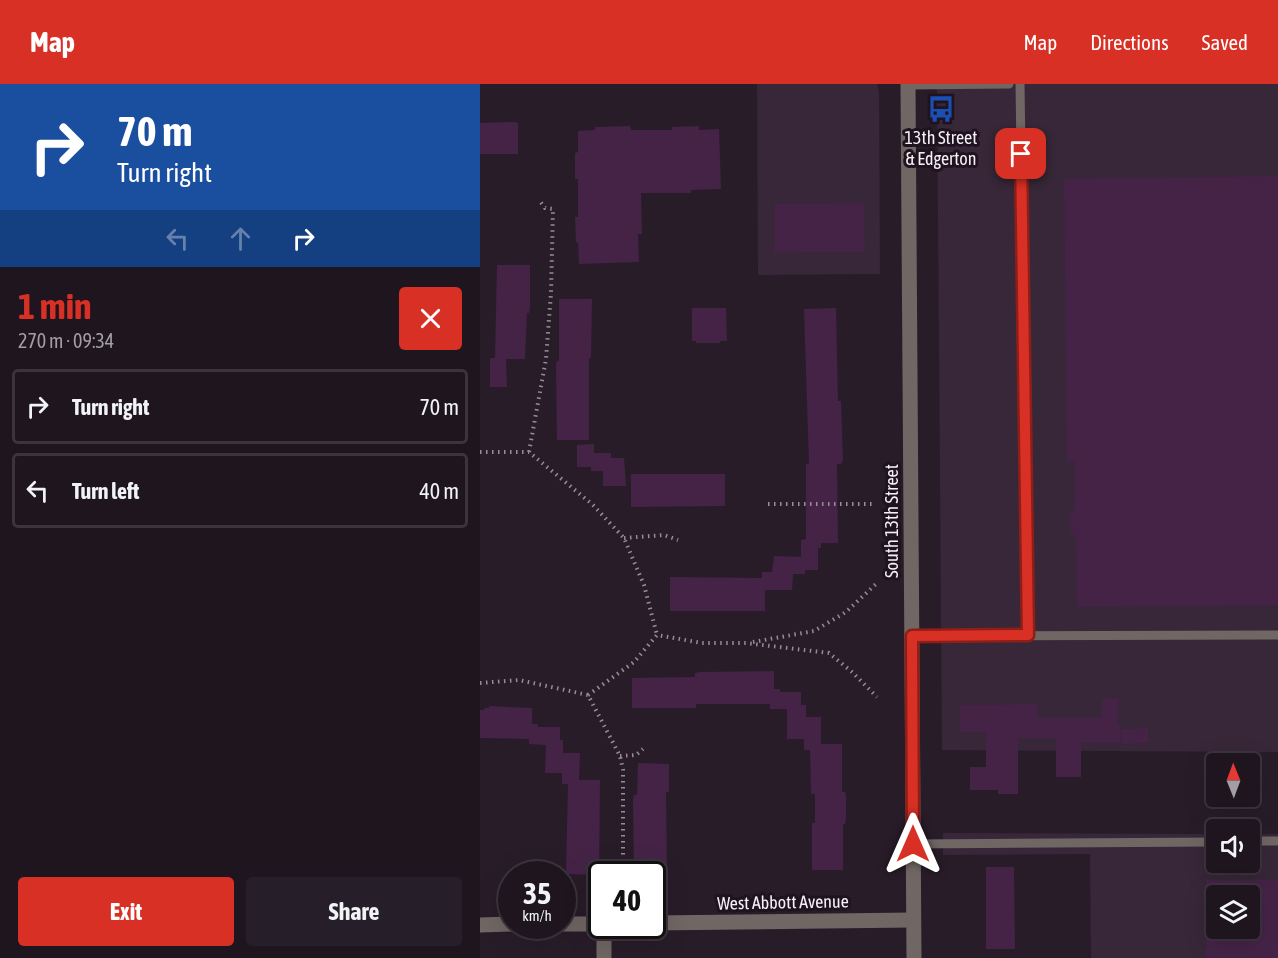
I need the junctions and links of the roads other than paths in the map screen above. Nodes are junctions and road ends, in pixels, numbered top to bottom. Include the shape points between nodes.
1 (1009, 84) edge
2 (1020, 84) edge
3 (908, 85) edge
4 (1028, 635) junction
5 (1278, 635) edge
6 (912, 636) junction
7 (1278, 841) edge
8 (1206, 842) edge
9 (1260, 842) edge
10 (913, 844) junction
11 (913, 920) junction
12 (666, 923) edge
13 (498, 924) edge
14 (480, 925) edge
15 (603, 939) edge
16 (604, 958) edge
17 (914, 958) edge

1 - 3 lane
2 - 4 lane
3 - 6 street, South 13th Street
4 - 5 lane
4 - 6 lane
6 - 10 street, South 13th Street
7 - 9 lane
8 - 10 lane
10 - 11 street, South 13th Street
11 - 12 street, West Abbott Avenue
11 - 17 street, South 13th Street
13 - 14 street
15 - 16 street

